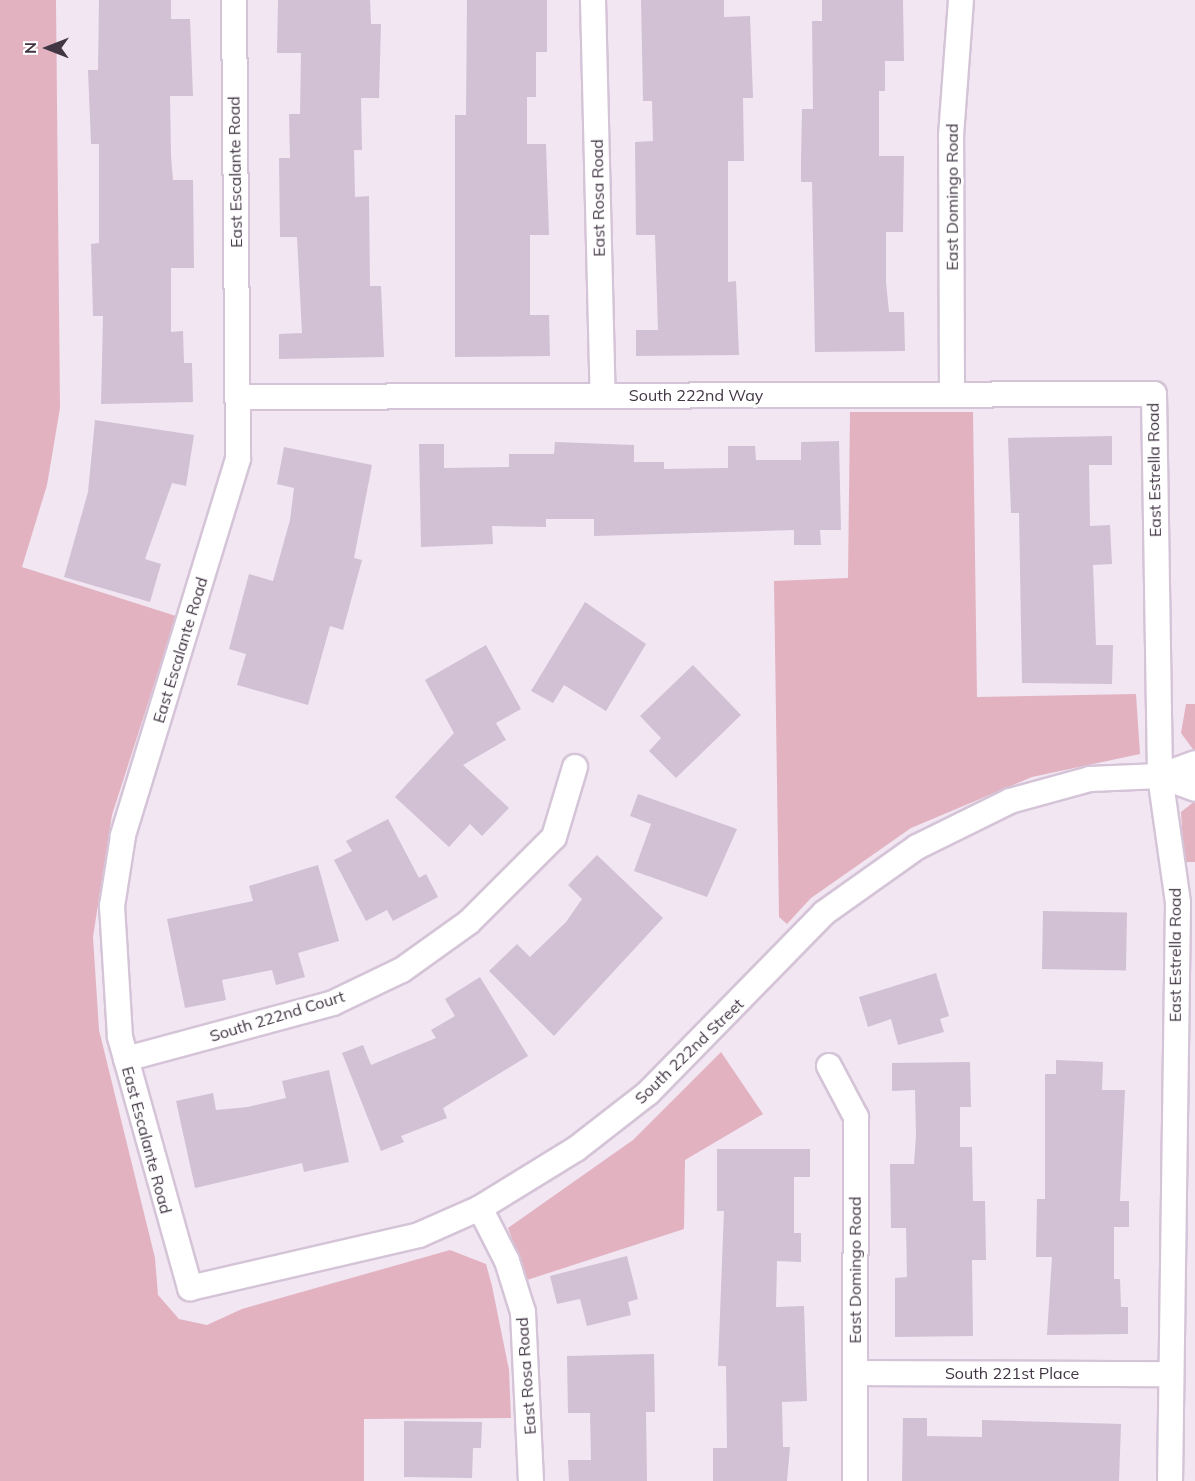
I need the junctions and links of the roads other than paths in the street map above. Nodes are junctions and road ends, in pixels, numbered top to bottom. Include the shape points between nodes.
1 (234, 0) edge
2 (593, 0) edge
3 (961, 0) edge
4 (952, 394) junction
5 (1154, 394) joint
6 (603, 396) junction
7 (238, 397) junction
8 (1195, 763) edge
9 (575, 767) dead end
10 (1160, 776) junction
11 (1195, 789) edge
12 (126, 1059) junction
13 (829, 1066) dead end
14 (480, 1208) junction
15 (190, 1288) joint
16 (855, 1373) junction
17 (1169, 1374) junction
18 (531, 1481) edge
19 (855, 1481) edge
20 (1170, 1481) edge

1 - 7 street, East Escalante Road
2 - 6 street, East Rosa Road
3 - 4 street, East Domingo Road via 951,136
4 - 5 street, South 222nd Way
4 - 6 street, South 222nd Way
5 - 10 street, East Estrella Road
6 - 7 street, South 222nd Way
7 - 12 street, East Escalante Road via 238,459 123,836 112,906 112,972
8 - 10 street, South 222nd Street
9 - 12 street, South 222nd Court via 554,837 469,922 402,970 333,1003
10 - 11 street, South 222nd Street
10 - 14 street, South 222nd Street via 1090,780 1010,801 917,847 824,914 648,1093 576,1149
10 - 17 street, East Estrella Road via 1178,903
12 - 15 street, East Escalante Road
13 - 16 street, East Domingo Road via 856,1117
14 - 15 street, South 222nd Street via 418,1235
14 - 18 street, East Rosa Road via 507,1261 523,1312
16 - 17 street, South 221st Place
16 - 19 street, East Domingo Road
17 - 20 street, East Estrella Road

